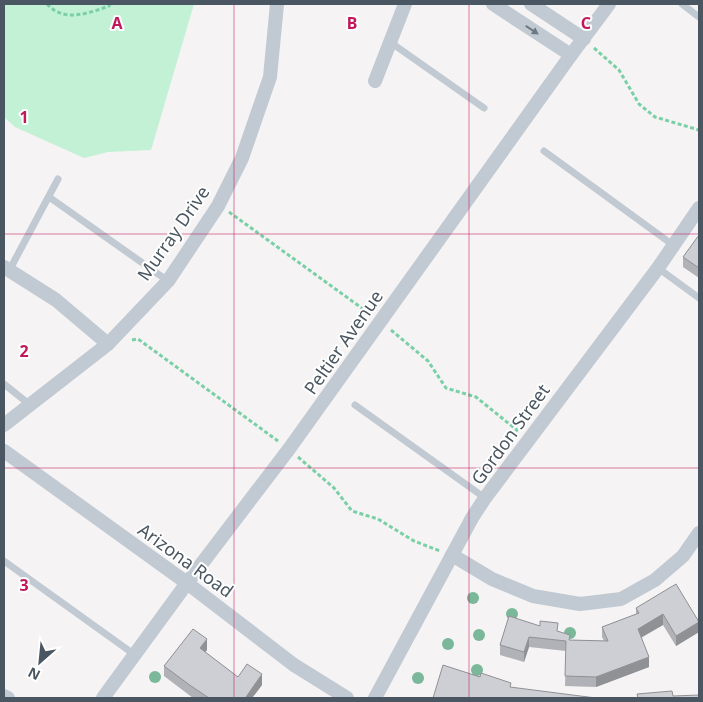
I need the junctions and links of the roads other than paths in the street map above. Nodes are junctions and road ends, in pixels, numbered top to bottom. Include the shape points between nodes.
1 (277, 4) edge
2 (405, 4) edge
3 (493, 4) edge
4 (531, 4) edge
5 (609, 4) edge
6 (682, 4) edge
7 (699, 17) edge
8 (584, 39) junction
9 (390, 42) junction
10 (570, 55) junction
11 (375, 81) dead end
12 (484, 108) dead end
13 (544, 151) dead end
14 (58, 179) dead end
15 (49, 196) junction
16 (699, 208) edge
17 (673, 245) junction
18 (7, 268) edge
19 (658, 268) junction
20 (168, 281) junction
21 (699, 298) edge
22 (108, 344) junction
23 (4, 384) edge
24 (29, 404) junction
25 (355, 405) dead end
26 (4, 425) edge
27 (4, 451) edge
28 (485, 498) junction
29 (699, 533) edge
30 (452, 555) junction
31 (4, 561) edge
32 (188, 583) junction
33 (135, 655) junction
34 (4, 696) edge
35 (8, 698) edge
36 (103, 698) edge
37 (347, 698) edge
38 (376, 698) edge

1 - 20 street, Murray Drive via 270,77 242,158 218,206
2 - 9 street
3 -> 10 street
4 - 8 street
5 - 8 street, Peltier Avenue
6 - 7 lane
8 - 10 street, Peltier Avenue
9 - 11 street
9 - 12 lane
10 - 32 street, Peltier Avenue via 289,449
13 - 17 lane
14 - 15 lane
15 - 18 lane
15 - 20 lane
16 - 17 street, Gordon Street
17 - 19 street, Gordon Street
18 - 22 street via 56,300
19 - 21 lane
19 - 28 street, Gordon Street
20 - 22 street, Murray Drive
22 - 24 street, Murray Drive
23 - 24 lane
24 - 26 street, Murray Drive
25 - 28 lane
27 - 32 street, Arizona Road
28 - 30 street, Gordon Street
29 - 30 street via 683,556 655,580 621,599 580,604 533,596 492,579
30 - 38 street, Gordon Street
31 - 33 lane
32 - 33 street, Peltier Avenue
32 - 37 street, Arizona Road via 294,665
33 - 36 street, Peltier Avenue
34 - 35 street

